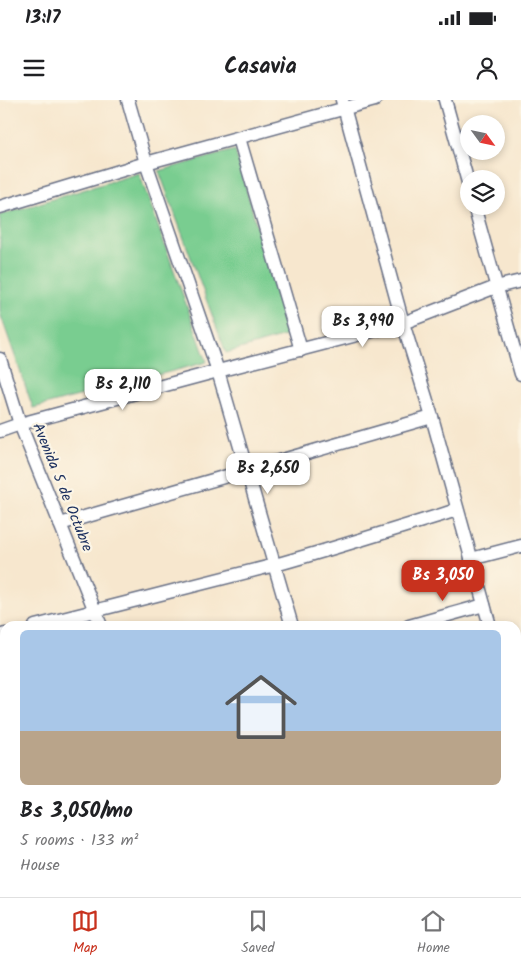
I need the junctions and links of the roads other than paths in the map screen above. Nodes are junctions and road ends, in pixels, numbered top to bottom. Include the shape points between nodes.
1 (128, 100) edge
2 (375, 100) edge
3 (446, 100) edge
4 (343, 104) edge
5 (239, 138) junction
6 (146, 163) junction
7 (465, 170) edge
8 (0, 207) edge
9 (476, 215) edge
10 (521, 281) edge
11 (496, 287) junction
12 (403, 324) junction
13 (301, 350) junction
14 (0, 359) edge
15 (218, 371) junction
16 (521, 374) edge
17 (432, 418) junction
18 (20, 424) junction
19 (0, 431) edge
20 (247, 470) junction
21 (457, 510) junction
22 (60, 524) junction
23 (521, 546) edge
24 (471, 559) junction
25 (274, 565) junction
26 (484, 605) junction
27 (95, 610) junction
28 (54, 621) edge
29 (99, 621) edge
30 (291, 621) edge
31 (427, 621) edge
32 (489, 621) edge

1 - 6 street
2 - 4 street
3 - 7 street
4 - 5 street
4 - 12 street
5 - 6 street
5 - 13 street
6 - 8 street
6 - 15 street
9 - 11 street
10 - 11 street
11 - 12 street
11 - 16 street
12 - 13 street
12 - 17 street
13 - 15 street
14 - 18 street, Avenida 5 de Octubre
15 - 18 street
15 - 20 street
17 - 20 street
17 - 21 street
18 - 19 street
18 - 22 street, Avenida 5 de Octubre
20 - 22 street
20 - 25 street
21 - 24 street
21 - 25 street
22 - 27 street, Avenida 5 de Octubre
23 - 24 street
24 - 26 street
25 - 27 street
25 - 30 street
26 - 31 street
26 - 32 street
27 - 28 street
27 - 29 street, Avenida 5 de Octubre

